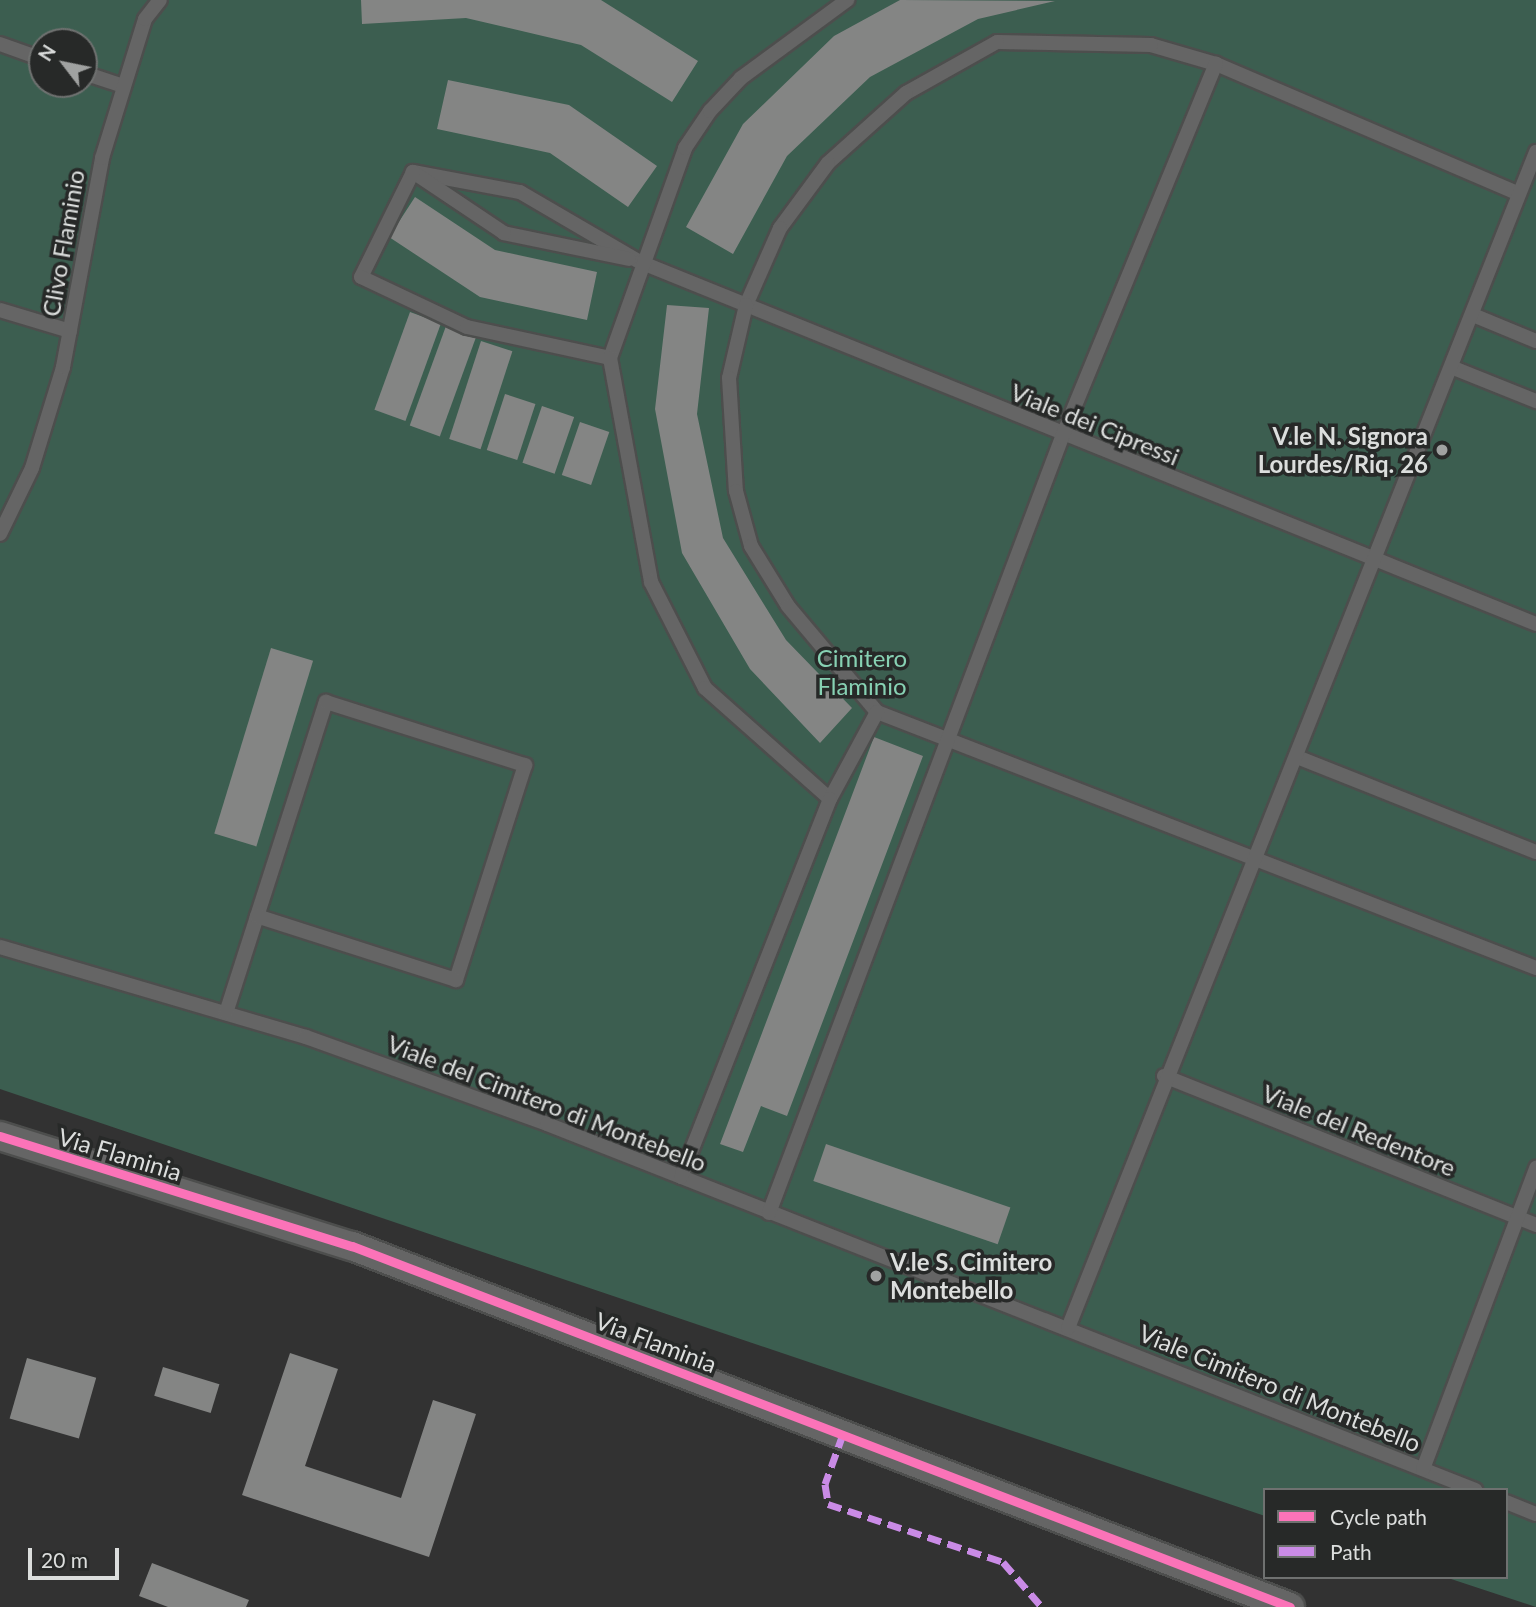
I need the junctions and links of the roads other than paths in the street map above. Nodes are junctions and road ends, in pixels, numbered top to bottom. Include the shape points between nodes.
1 (160, 0) edge
2 (847, 0) edge
3 (0, 44) edge
4 (28, 54) edge
5 (1216, 64) junction
6 (98, 78) edge
7 (123, 86) junction
8 (1536, 155) edge
9 (412, 172) junction
10 (1517, 193) junction
11 (640, 262) junction
12 (746, 305) junction
13 (0, 310) edge
14 (1472, 315) junction
15 (70, 331) junction
16 (1536, 341) edge
17 (610, 358) junction
18 (1451, 367) junction
19 (1536, 401) edge
20 (1062, 437) junction
21 (17, 498) junction
22 (0, 516) edge
23 (0, 534) edge
24 (1373, 558) junction
25 (1536, 624) edge
26 (877, 712) junction
27 (950, 743) junction
28 (1297, 757) junction
29 (830, 799) junction
30 (1536, 852) edge
31 (1255, 859) junction
32 (257, 916) junction
33 (0, 947) edge
34 (1536, 968) edge
35 (226, 1013) junction
36 (1164, 1076) junction
37 (0, 1136) edge
38 (1536, 1168) edge
39 (681, 1177) junction
40 (769, 1213) junction
41 (1517, 1218) junction
42 (1536, 1225) edge
43 (1068, 1328) junction
44 (1423, 1469) junction
45 (1470, 1488) edge
46 (1508, 1503) edge
47 (1536, 1514) edge
48 (1290, 1607) edge

1 - 7 lane, Clivo Flaminio via 145,19
2 - 11 lane via 741,78 709,111 685,148
3 - 4 lane
5 - 10 lane
5 - 12 lane via 1151,45 997,42 906,93 828,163 780,228
5 - 20 lane
6 - 7 lane
7 - 15 lane, Clivo Flaminio via 102,158
8 - 10 lane
9 - 11 lane via 520,192
9 - 11 lane via 504,233
9 - 17 lane via 361,277 467,327
10 - 14 lane
11 - 12 lane, Viale dei Cipressi
11 - 17 lane
12 - 20 lane, Viale dei Cipressi
12 - 26 lane via 729,378 736,491 751,546 788,606
13 - 15 lane
14 - 16 lane
14 - 18 lane
15 - 21 lane, Clivo Flaminio via 32,468
17 - 29 lane via 651,582 705,688
18 - 19 lane
18 - 24 lane
20 - 24 lane, Viale dei Cipressi
20 - 27 lane
21 - 22 lane
21 - 23 lane, Clivo Flaminio
24 - 25 lane, Viale dei Cipressi
24 - 28 lane
26 - 27 lane
26 - 29 lane
27 - 31 lane
27 - 40 lane
28 - 30 lane
28 - 31 lane
29 - 39 lane
31 - 34 lane
31 - 36 lane
32 - 32 lane via 456,980 525,765 326,702
32 - 35 lane
33 - 35 lane, Viale del Cimitero di Montebello
35 - 39 lane, Viale del Cimitero di Montebello via 547,1124
36 - 41 lane, Viale del Redentore
36 - 43 lane
37 - 48 street, Via Flaminia via 352,1246
38 - 41 lane
39 - 40 lane, Viale del Cimitero di Montebello
40 - 43 lane, Viale del Cimitero di Montebello
41 - 42 lane, Viale del Redentore
41 - 44 lane
43 - 44 lane, Viale Cimitero di Montebello
44 - 45 lane, Viale Cimitero di Montebello
46 - 47 lane

